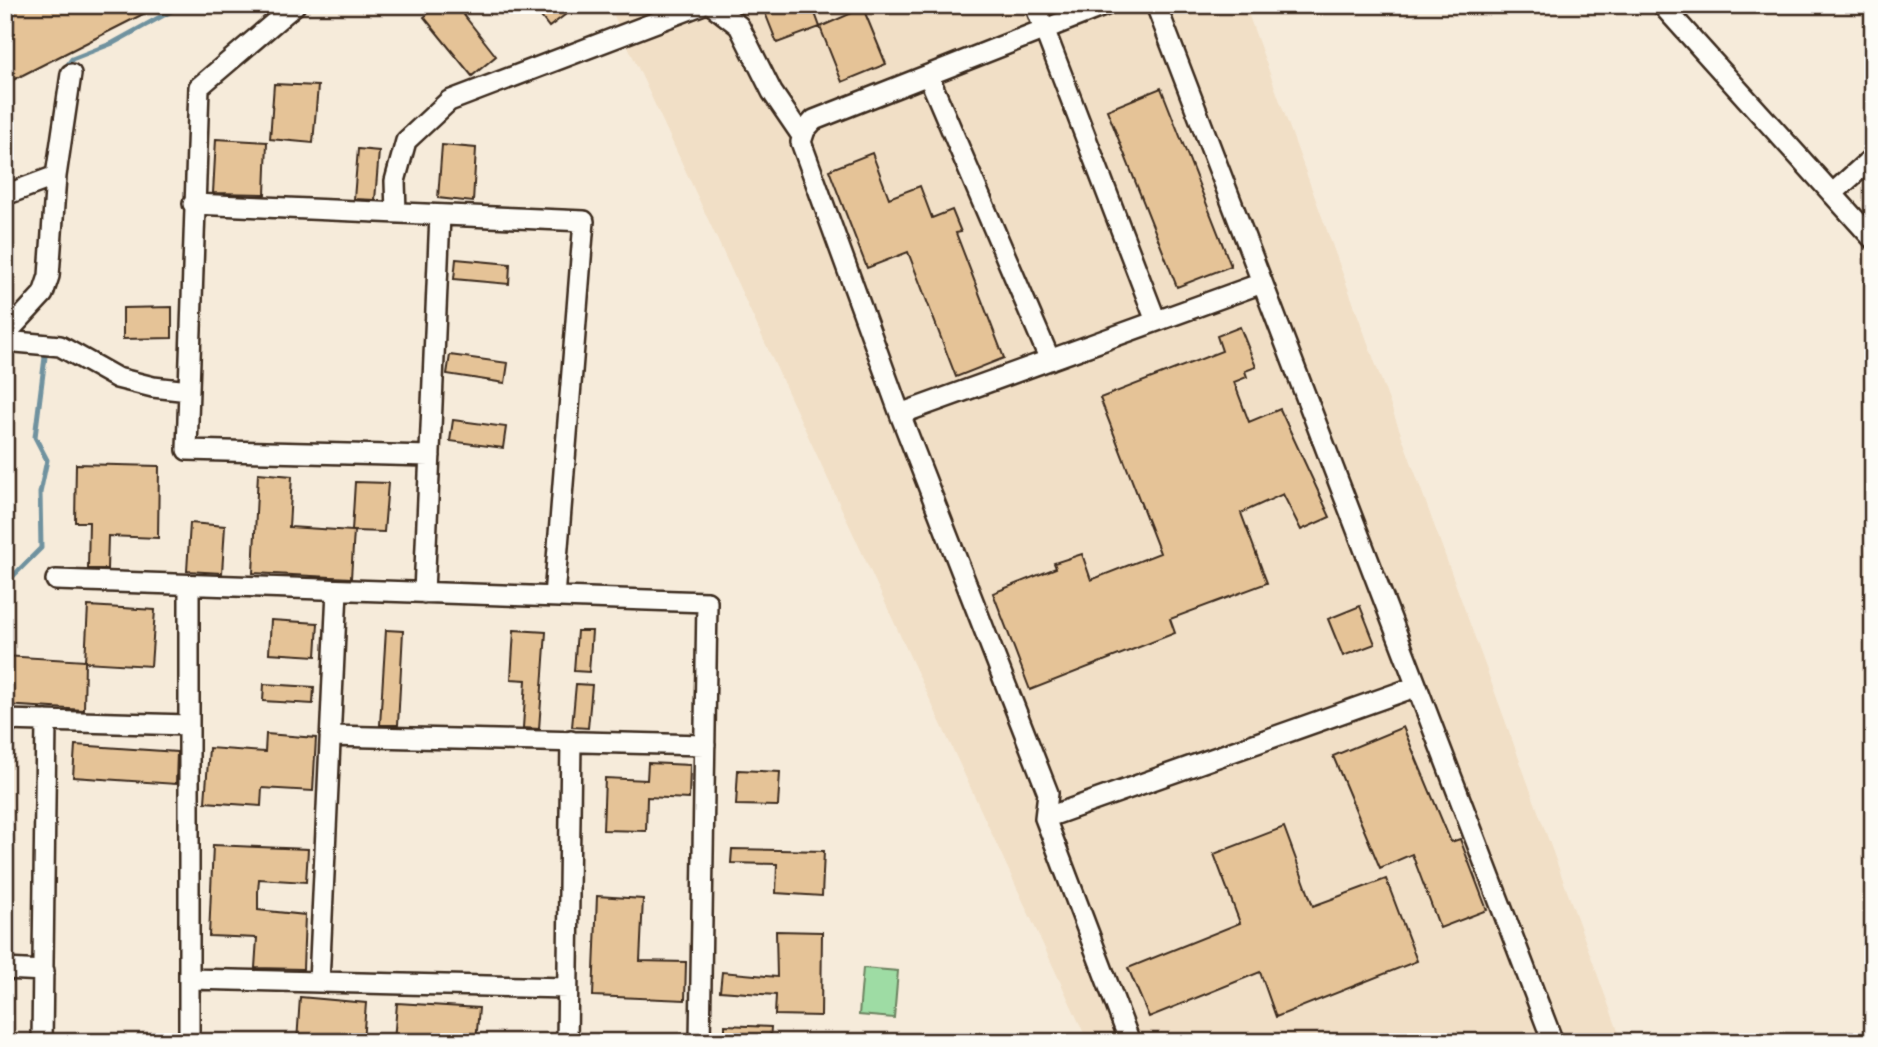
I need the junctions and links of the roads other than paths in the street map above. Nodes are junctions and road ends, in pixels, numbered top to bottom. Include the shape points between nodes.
1 (295, 5) edge
2 (701, 5) edge
3 (712, 5) edge
4 (1035, 5) edge
5 (1106, 5) edge
6 (1156, 5) edge
7 (1662, 5) edge
8 (1046, 29) junction
9 (71, 74) dead end
10 (928, 75) junction
11 (802, 136) junction
12 (1873, 157) edge
13 (55, 176) junction
14 (1832, 194) junction
15 (5, 195) edge
16 (194, 204) junction
17 (396, 213) junction
18 (440, 215) junction
19 (1873, 239) edge
20 (1262, 282) junction
21 (1156, 321) junction
22 (5, 335) edge
23 (5, 341) edge
24 (1050, 360) junction
25 (189, 391) junction
26 (900, 414) junction
27 (430, 456) junction
28 (56, 580) dead end
29 (189, 585) junction
30 (337, 590) junction
31 (424, 593) junction
32 (554, 597) junction
33 (1415, 687) junction
34 (5, 720) edge
35 (46, 721) junction
36 (189, 725) junction
37 (330, 736) junction
38 (571, 741) junction
39 (705, 744) junction
40 (1045, 818) junction
41 (5, 969) edge
42 (44, 971) junction
43 (190, 979) junction
44 (319, 982) junction
45 (567, 988) junction
46 (42, 1042) edge
47 (189, 1042) edge
48 (568, 1042) edge
49 (699, 1042) edge
50 (1130, 1042) edge
51 (1553, 1042) edge

1 - 16 street via 200,87
2 - 17 street via 449,101 406,141 395,181
3 - 11 street via 739,26 772,92
4 - 8 street
5 - 8 street
6 - 20 street
7 - 14 street
8 - 10 street
8 - 21 street
9 - 13 street
10 - 11 street via 814,120
10 - 24 street
11 - 26 street via 802,149
12 - 14 street
13 - 15 street
13 - 22 street via 49,276 43,294
14 - 19 street
16 - 17 street
16 - 25 street
17 - 18 street
18 - 27 street
18 - 32 street via 584,221
20 - 21 street
20 - 33 street
21 - 24 street
23 - 25 street via 60,346 117,378
24 - 26 street
25 - 27 street via 187,450
26 - 40 street via 1048,793
27 - 31 street
28 - 29 street
29 - 30 street
29 - 36 street
30 - 31 street
30 - 37 street
31 - 32 street
32 - 39 street via 707,602
33 - 40 street
33 - 51 street
34 - 35 street
35 - 36 street
35 - 42 street
36 - 43 street
37 - 38 street
37 - 44 street
38 - 39 street
38 - 45 street
39 - 49 street
40 - 50 street
41 - 42 street
42 - 46 street
43 - 44 street
43 - 47 street
44 - 45 street
45 - 48 street

